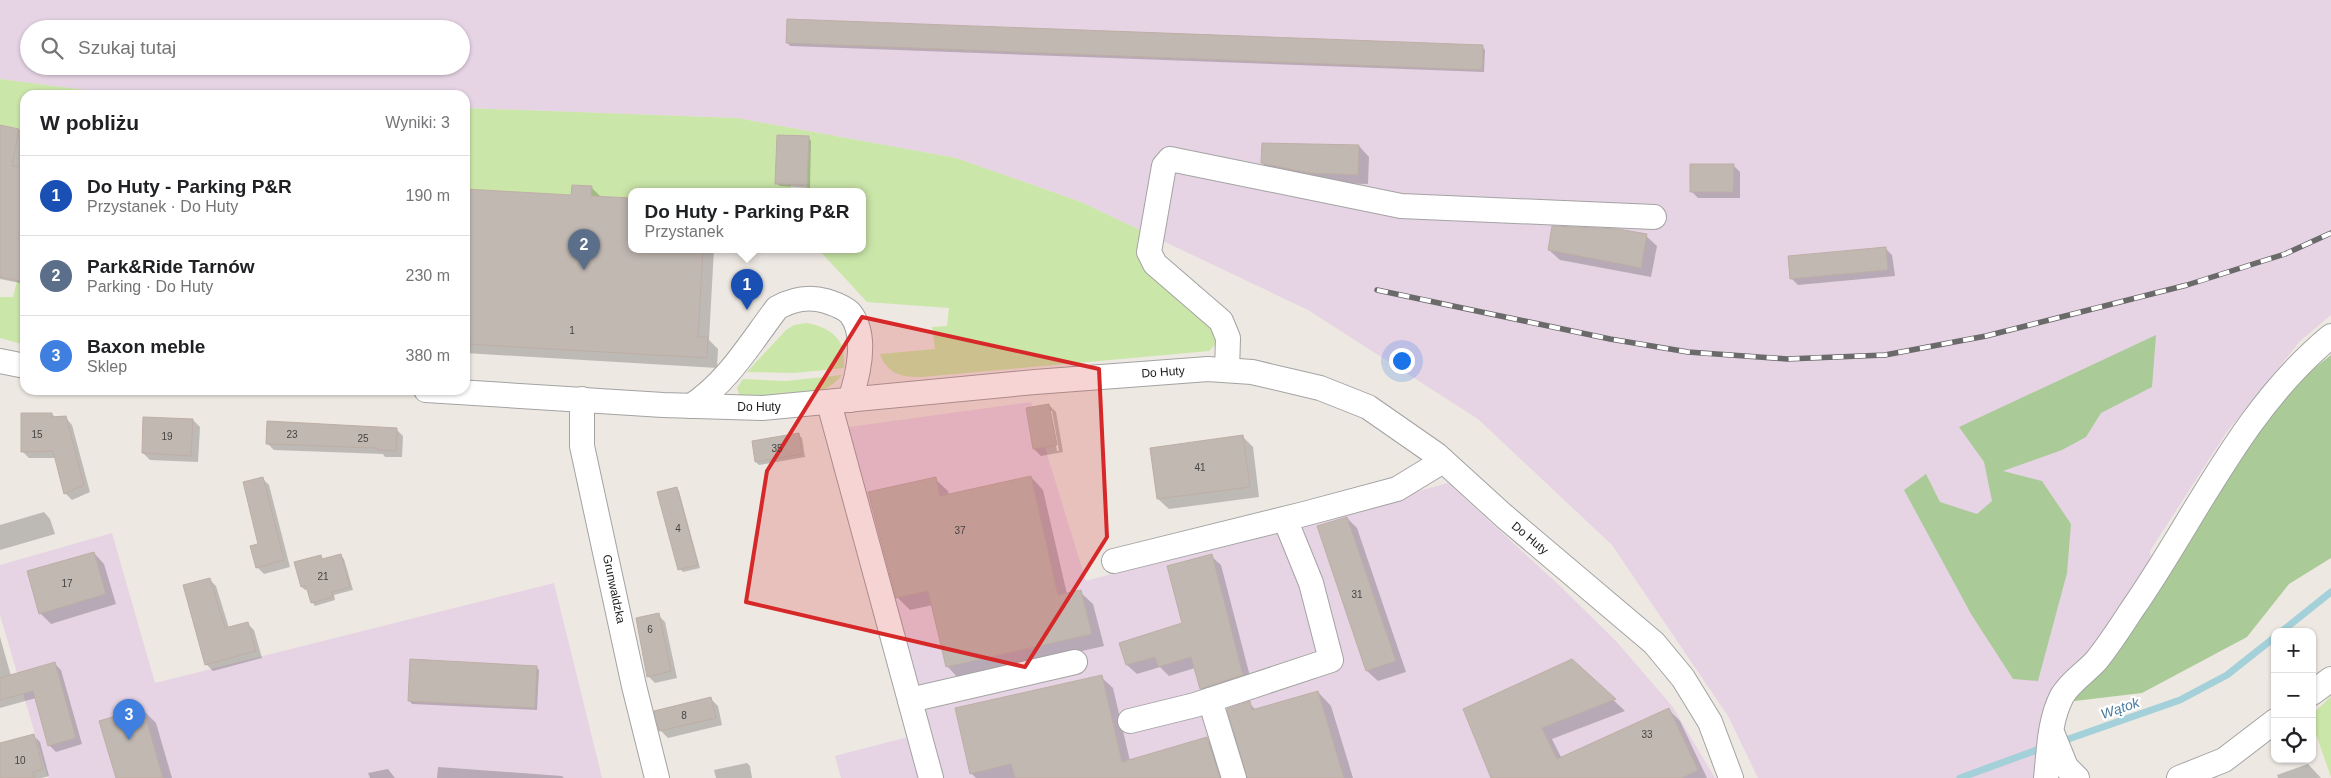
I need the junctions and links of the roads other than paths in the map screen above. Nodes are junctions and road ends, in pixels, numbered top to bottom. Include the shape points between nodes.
1 (1654, 217) dead end
2 (2331, 336) edge
3 (0, 361) edge
4 (20, 365) edge
5 (1227, 370) junction
6 (470, 393) edge
7 (582, 399) junction
8 (839, 402) junction
9 (691, 406) junction
10 (1443, 461) junction
11 (1285, 519) junction
12 (1114, 561) dead end
13 (1075, 662) dead end
14 (2331, 679) edge
15 (2316, 690) edge
16 (910, 700) junction
17 (1210, 700) junction
18 (1130, 721) dead end
19 (2271, 725) edge
20 (2052, 728) junction
21 (2227, 769) edge
22 (2076, 777) edge
23 (657, 778) edge
24 (931, 778) edge
25 (1234, 778) edge
26 (1731, 778) edge
27 (2046, 778) edge
28 (2179, 778) edge

1 - 5 street via 1401,206 1170,159 1164,166 1149,252 1155,264 1221,321 1228,338
2 - 20 street via 2314,350 2253,418 2133,609 2095,661 2062,695
3 - 4 street
5 - 8 street, Do Huty via 1161,371
5 - 10 street, Do Huty via 1252,372 1320,388 1368,407
6 - 7 street, Do Huty
7 - 9 street, Do Huty
7 - 23 street, Grunwaldzka via 582,446
8 - 9 street, Do Huty via 762,408
8 - 9 street via 859,356 857,327 849,313 839,305 806,298 777,308 729,372 707,396
8 - 16 street
10 - 11 street via 1397,488
10 - 26 street, Do Huty via 1654,642 1683,678 1710,722
11 - 12 street
11 - 17 street via 1311,583 1331,660
13 - 16 street
14 - 15 street
16 - 24 street
17 - 18 street
17 - 25 street
19 - 21 street
20 - 22 street via 2060,755
20 - 27 street
21 - 28 street

